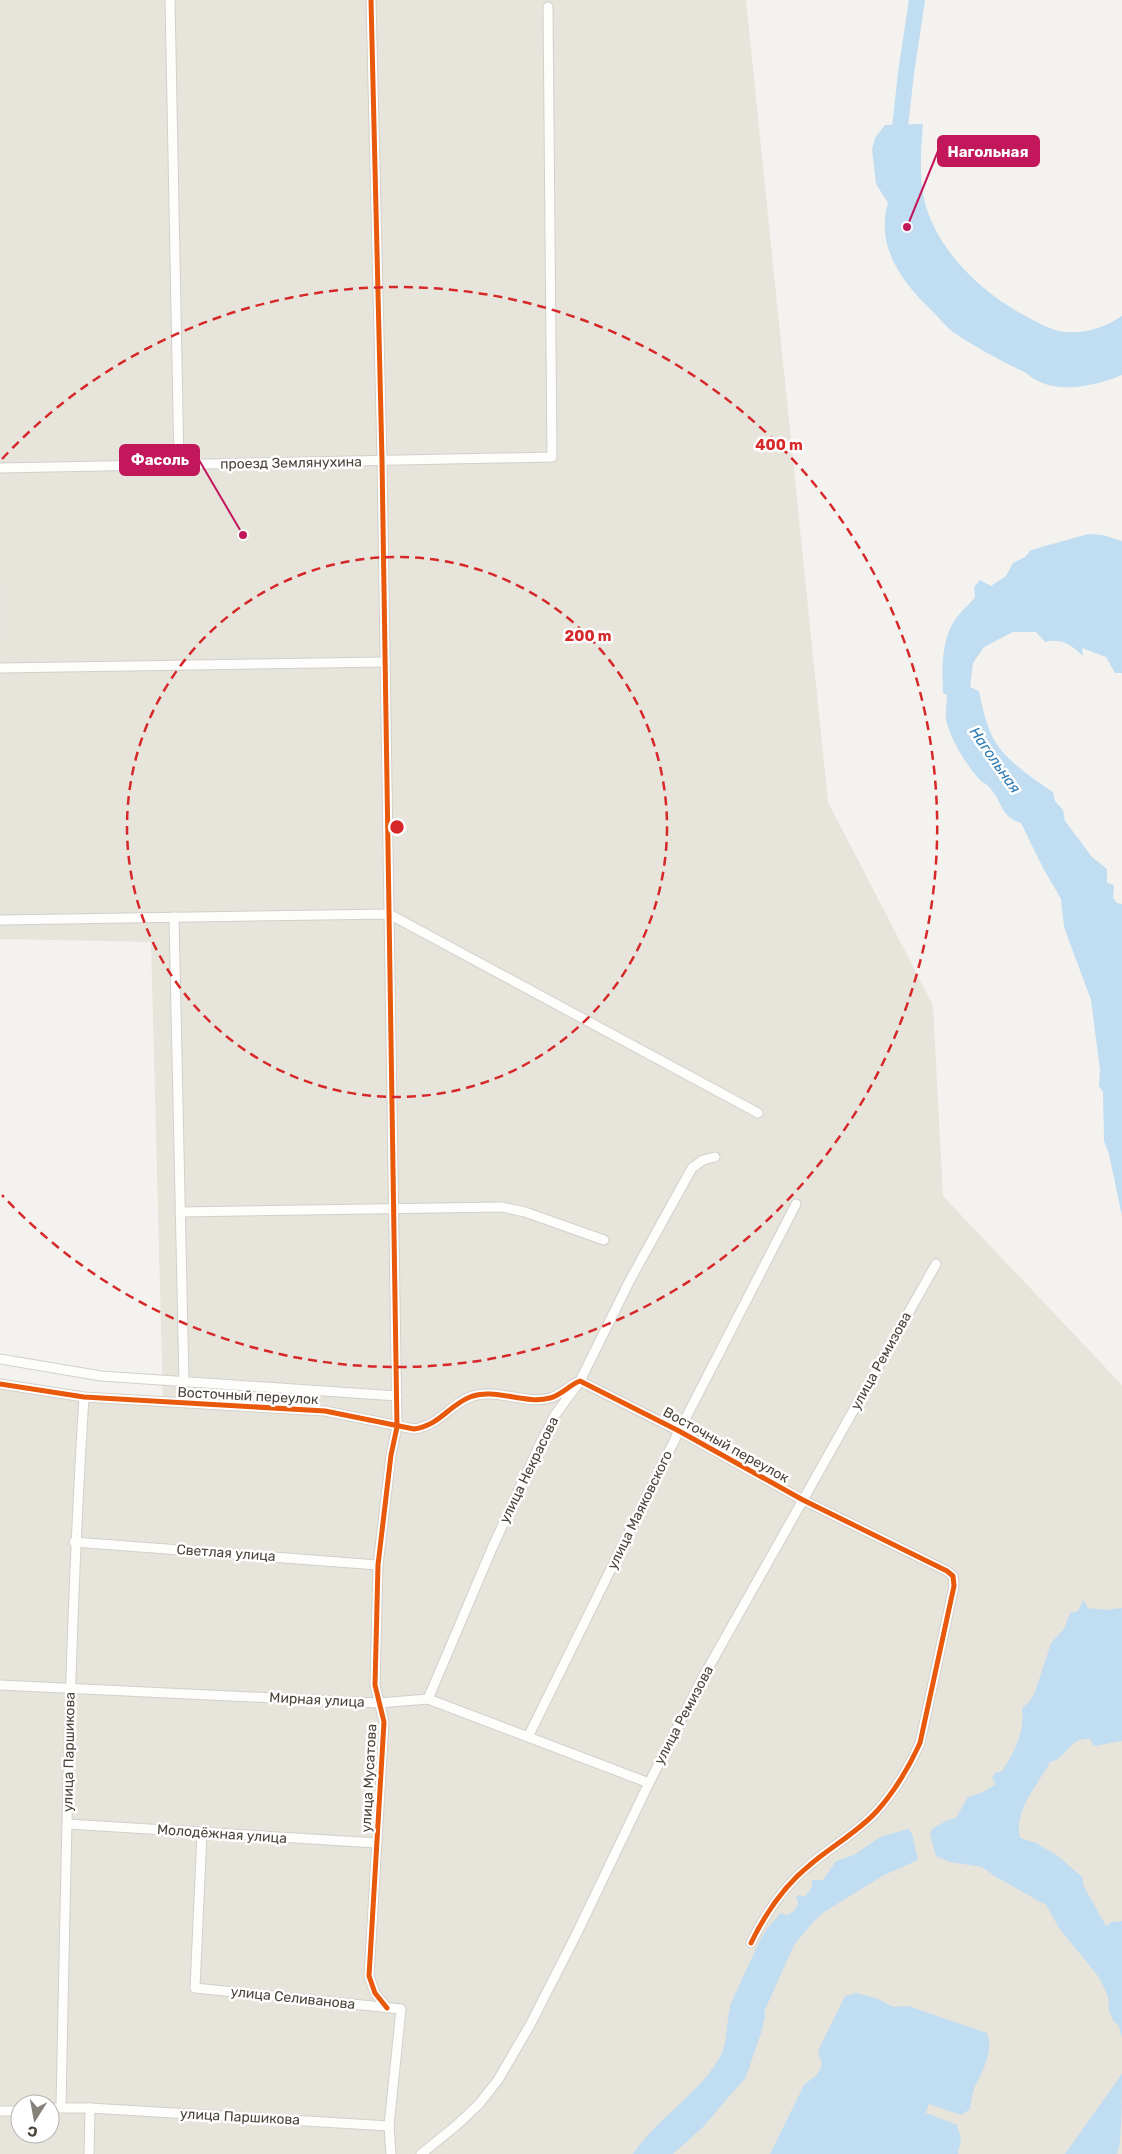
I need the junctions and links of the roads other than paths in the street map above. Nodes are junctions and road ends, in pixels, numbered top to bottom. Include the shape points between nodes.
1 (170, 0) edge
2 (372, 0) edge
3 (548, 7) dead end
4 (382, 460) junction
5 (179, 465) junction
6 (0, 468) edge
7 (384, 662) junction
8 (0, 668) edge
9 (389, 914) junction
10 (174, 917) junction
11 (0, 920) edge
12 (758, 1113) dead end
13 (715, 1157) dead end
14 (796, 1204) dead end
15 (394, 1208) junction
16 (180, 1212) junction
17 (604, 1240) dead end
18 (936, 1264) dead end
19 (0, 1359) edge
20 (580, 1381) junction
21 (184, 1382) junction
22 (0, 1384) edge
23 (397, 1396) junction
24 (84, 1397) junction
25 (397, 1427) junction
26 (679, 1431) junction
27 (803, 1500) junction
28 (74, 1542) junction
29 (378, 1565) junction
30 (0, 1685) edge
31 (70, 1688) junction
32 (428, 1699) junction
33 (379, 1703) junction
34 (528, 1737) junction
35 (649, 1783) junction
36 (67, 1824) junction
37 (202, 1833) junction
38 (377, 1843) junction
39 (751, 1943) dead end
40 (387, 2008) junction
41 (61, 2107) joint
42 (90, 2108) junction
43 (389, 2126) junction
44 (89, 2154) edge
45 (391, 2154) edge
46 (421, 2154) edge

1 - 5 street
2 - 4 street, улица Мусатова
3 - 4 street, проезд Землянухина via 552,457
4 - 5 street, проезд Землянухина
4 - 7 street, улица Мусатова
5 - 6 street, проезд Землянухина
7 - 8 street
7 - 9 street, улица Мусатова
9 - 10 street
9 - 12 street
9 - 15 street, улица Мусатова
10 - 11 street
10 - 16 street
13 - 20 street, улица Некрасова via 692,1168 630,1280
14 - 26 street, улица Маяковского
15 - 16 street
15 - 17 street via 502,1207
15 - 23 street, улица Мусатова
16 - 21 street
18 - 27 street, улица Ремизова
19 - 21 street, Восточный переулок via 101,1376
20 - 25 street, Восточный переулок via 550,1398 472,1396 427,1427
20 - 26 street, Восточный переулок
20 - 32 street, улица Некрасова via 555,1415 540,1444
21 - 23 street, Восточный переулок
22 - 24 street, Восточный переулок
23 - 25 street, улица Мусатова
24 - 25 street, Восточный переулок via 325,1411
24 - 28 street, улица Паршикова
25 - 29 street, улица Мусатова
26 - 27 street, Восточный переулок
26 - 34 street, улица Маяковского
27 - 35 street, улица Ремизова via 702,1679
27 - 39 street, Восточный переулок via 941,1567 953,1576 954,1586 920,1743 911,1762 877,1811 810,1864 786,1889
28 - 29 street, Светлая улица
28 - 31 street, улица Паршикова
29 - 33 street, улица Мусатова via 374,1685
30 - 31 street, Мирная улица
31 - 33 street, Мирная улица
31 - 36 street, улица Паршикова
32 - 33 street, Мирная улица
32 - 34 street, Мирная улица
33 - 38 street, улица Мусатова via 384,1722
34 - 35 street, Мирная улица
35 - 46 street, улица Ремизова via 576,1935 498,2080 461,2122
36 - 37 street, Молодёжная улица
36 - 41 street, улица Паршикова
37 - 38 street, Молодёжная улица
37 - 40 street, улица Селиванова via 195,1988
38 - 40 street, улица Мусатова via 369,1976
40 - 43 street via 401,2009
41 - 42 street, улица Паршикова
42 - 43 street, улица Паршикова
42 - 44 street
43 - 45 street

